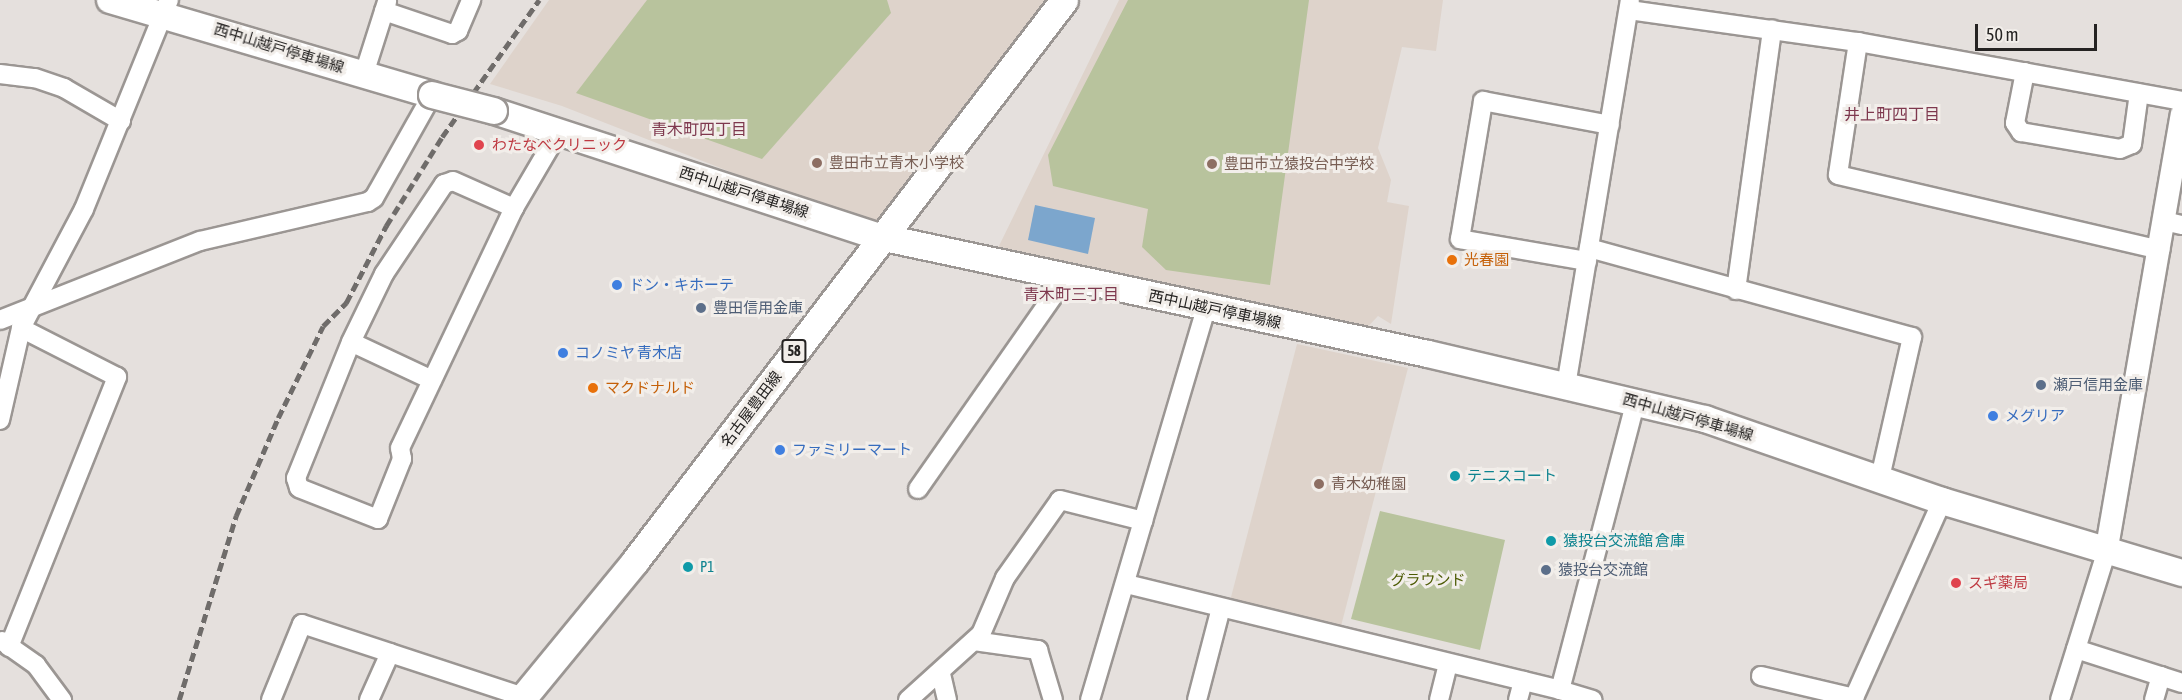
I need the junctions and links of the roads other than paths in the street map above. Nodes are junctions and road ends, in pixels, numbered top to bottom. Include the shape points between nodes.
1 (110, 0) edge
2 (471, 0) edge
3 (1064, 0) edge
4 (386, 5) edge
5 (1629, 5) edge
6 (167, 7) edge
7 (1772, 29) junction
8 (1858, 42) junction
9 (2025, 72) junction
10 (0, 74) edge
11 (364, 74) junction
12 (2139, 93) junction
13 (432, 95) junction
14 (2182, 101) edge
15 (2182, 115) edge
16 (122, 120) junction
17 (1610, 125) junction
18 (558, 134) junction
19 (514, 208) junction
20 (2173, 223) edge
21 (880, 237) junction
22 (2160, 250) junction
23 (1588, 254) junction
24 (1066, 278) junction
25 (1736, 290) junction
26 (1206, 308) junction
27 (32, 310) junction
28 (0, 321) edge
29 (21, 328) junction
30 (351, 342) junction
31 (432, 380) junction
32 (1566, 386) junction
33 (1636, 401) junction
34 (0, 420) edge
35 (1880, 478) junction
36 (918, 489) dead end
37 (1942, 501) junction
38 (1143, 521) junction
39 (2106, 553) junction
40 (2182, 573) edge
41 (1126, 584) junction
42 (1221, 608) junction
43 (974, 641) junction
44 (5, 643) edge
45 (2076, 649) junction
46 (390, 653) junction
47 (1448, 664) junction
48 (940, 674) junction
49 (1761, 676) dead end
50 (2161, 676) junction
51 (1523, 681) junction
52 (2182, 683) edge
53 (1560, 690) junction
54 (523, 698) edge
55 (1854, 699) edge
56 (62, 700) edge
57 (271, 700) edge
58 (369, 700) edge
59 (908, 700) edge
60 (947, 700) edge
61 (1053, 700) edge
62 (1090, 700) edge
63 (1197, 700) edge
64 (1439, 700) edge
65 (1518, 700) edge
66 (1593, 700) edge
67 (2060, 700) edge
68 (2154, 700) edge

1 - 6 main road, 西中山越戸停車場線
2 - 4 street via 458,31 452,34
3 - 21 main road, 名古屋豊田線 / 58
4 - 11 street
5 - 7 street
5 - 17 street
6 - 11 main road, 西中山越戸停車場線
6 - 16 street
7 - 8 street
7 - 25 street
8 - 9 street
8 - 22 street via 1838,175 1849,181
9 - 12 street
9 - 12 street via 2016,123 2021,132 2120,149 2132,144
10 - 16 street via 35,78 64,88
11 - 13 main road, 西中山越戸停車場線
12 - 14 street
13 - 18 main road, 西中山越戸停車場線, bridge via 494,111
13 - 27 street via 374,198 368,202 200,241
15 - 20 street
16 - 27 street via 84,209
17 - 23 street
17 - 23 street via 1483,101 1460,239
18 - 19 street
18 - 21 main road, 西中山越戸停車場線
19 - 30 street via 453,181 444,184 384,274
19 - 31 street
20 - 22 street
21 - 24 main road, 西中山越戸停車場線
21 - 54 main road, 名古屋豊田線 / 58 via 628,571
22 - 39 street
23 - 25 street
23 - 32 street
24 - 26 main road, 西中山越戸停車場線
24 - 36 street
25 - 35 street via 1912,337
26 - 32 main road, 西中山越戸停車場線
26 - 38 street
27 - 28 street
27 - 29 street
29 - 34 street
29 - 44 street via 117,377
30 - 31 street
30 - 31 street via 296,478 299,488 378,519 402,459 400,447
32 - 33 main road, 西中山越戸停車場線
33 - 35 main road, 西中山越戸停車場線 via 1705,419
33 - 53 street
35 - 37 main road, 西中山越戸停車場線
37 - 39 main road, 西中山越戸停車場線
37 - 55 street
38 - 41 street
38 - 43 street via 1060,500 1005,578 981,634
39 - 40 main road, 西中山越戸停車場線
39 - 45 street
41 - 42 street
41 - 62 street
42 - 47 street
42 - 63 street
43 - 48 street
43 - 61 street via 1038,650
44 - 56 street via 36,665
45 - 50 street
45 - 67 street
46 - 54 street
46 - 57 street via 302,624
46 - 58 street
47 - 51 street
47 - 64 street
48 - 59 street
48 - 60 street
49 - 55 street
50 - 52 street
50 - 68 street
51 - 53 street
51 - 65 street
53 - 66 street

